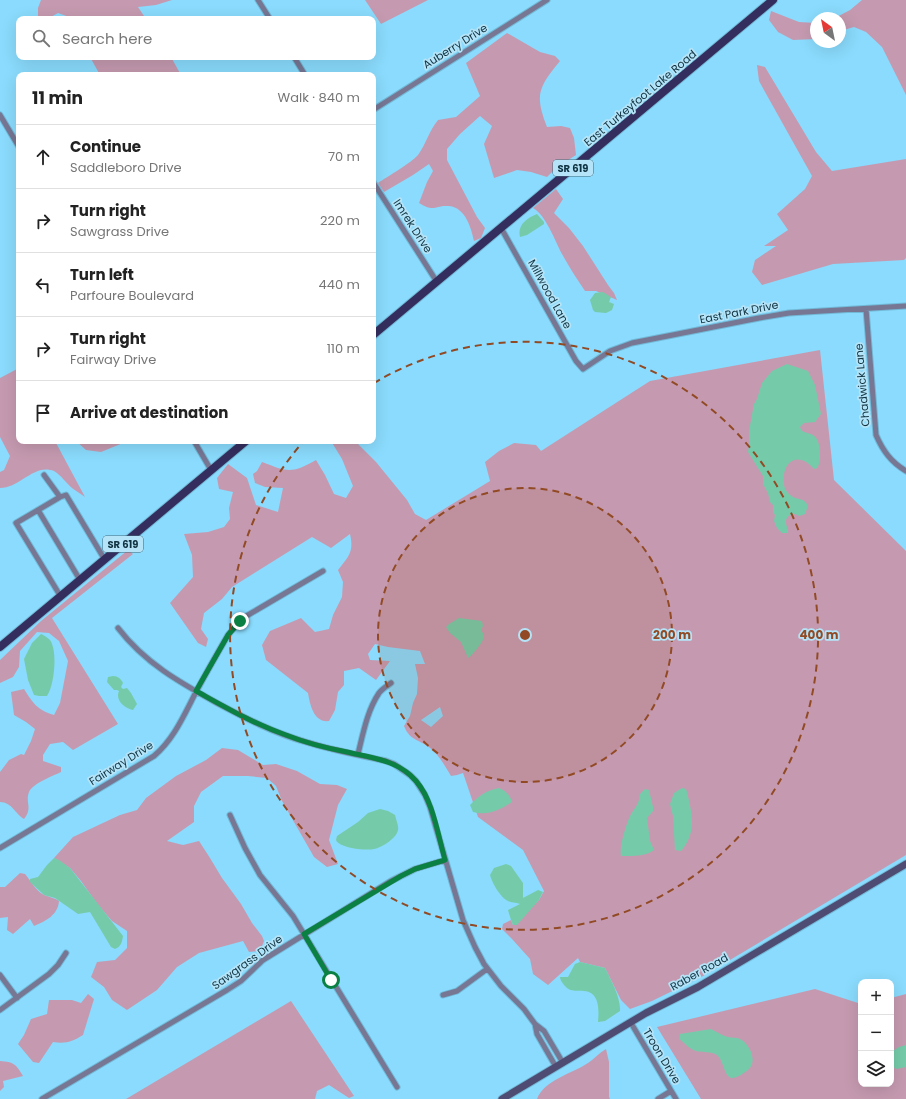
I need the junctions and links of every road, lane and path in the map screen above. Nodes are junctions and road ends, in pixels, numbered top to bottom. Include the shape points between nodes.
1 (258, 0) edge
2 (547, 0) edge
3 (773, 0) edge
4 (268, 16) edge
5 (296, 60) edge
6 (303, 72) edge
7 (376, 108) edge
8 (0, 115) edge
9 (16, 143) edge
10 (376, 187) edge
11 (502, 228) junction
12 (437, 282) junction
13 (906, 306) edge
14 (866, 309) junction
15 (376, 333) edge
16 (583, 370) joint
17 (196, 444) edge
18 (242, 444) edge
19 (212, 470) junction
20 (906, 471) edge
21 (44, 475) dead end
22 (60, 497) junction
23 (38, 510) junction
24 (105, 560) junction
25 (323, 571) dead end
26 (80, 580) junction
27 (61, 597) junction
28 (118, 628) dead end
29 (0, 647) edge
30 (391, 683) dead end
31 (196, 691) junction
32 (358, 754) junction
33 (230, 815) dead end
34 (0, 848) edge
35 (445, 860) junction
36 (906, 864) edge
37 (304, 934) junction
38 (66, 953) dead end
39 (488, 969) junction
40 (0, 975) edge
41 (443, 995) dead end
42 (16, 998) junction
43 (0, 1010) edge
44 (631, 1023) junction
45 (559, 1065) junction
46 (397, 1087) dead end
47 (671, 1091) junction
48 (42, 1099) edge
49 (502, 1099) edge
50 (658, 1099) edge
51 (676, 1099) edge

1 - 4 street
2 - 7 street, Auberry Drive
3 - 11 main road, East Turkeyfoot Lake Road / SR 619
5 - 6 street
8 - 9 street
10 - 12 street, Imrek Drive
11 - 12 main road, East Turkeyfoot Lake Road / SR 619
11 - 16 street, Millwood Lane
12 - 15 main road, East Turkeyfoot Lake Road / SR 619
13 - 14 street, East Park Drive
14 - 16 street, East Park Drive via 789,313 632,343 610,351
14 - 20 street, Chadwick Lane via 876,435 881,447 896,465
17 - 19 street
18 - 19 main road, SR 619
19 - 24 main road, SR 619
21 - 22 street
22 - 23 street
22 - 24 street via 66,495
23 - 26 street
23 - 27 street via 16,523
24 - 26 main road, SR 619
25 - 31 street, Fairway Drive via 240,621 228,635
26 - 27 main road, SR 619
27 - 29 main road, SR 619
28 - 31 street via 150,661 173,679
30 - 32 street via 380,692 374,702
31 - 32 street via 285,735
31 - 34 street, Fairway Drive via 168,743 154,756
32 - 35 street via 394,764 416,781 430,807
33 - 37 street via 260,875
35 - 37 street, Sawgrass Drive via 401,876
35 - 39 street via 468,934
36 - 44 street, Raber Road
37 - 46 street
37 - 48 street, Sawgrass Drive via 263,960 241,981 227,990
38 - 42 street via 49,974
39 - 41 street via 457,991
39 - 45 street via 524,1009 535,1024 537,1034
40 - 42 street
42 - 43 street
44 - 45 street, Raber Road
44 - 47 street, Troon Drive
45 - 49 street, Raber Road
47 - 50 street
47 - 51 street, Troon Drive

